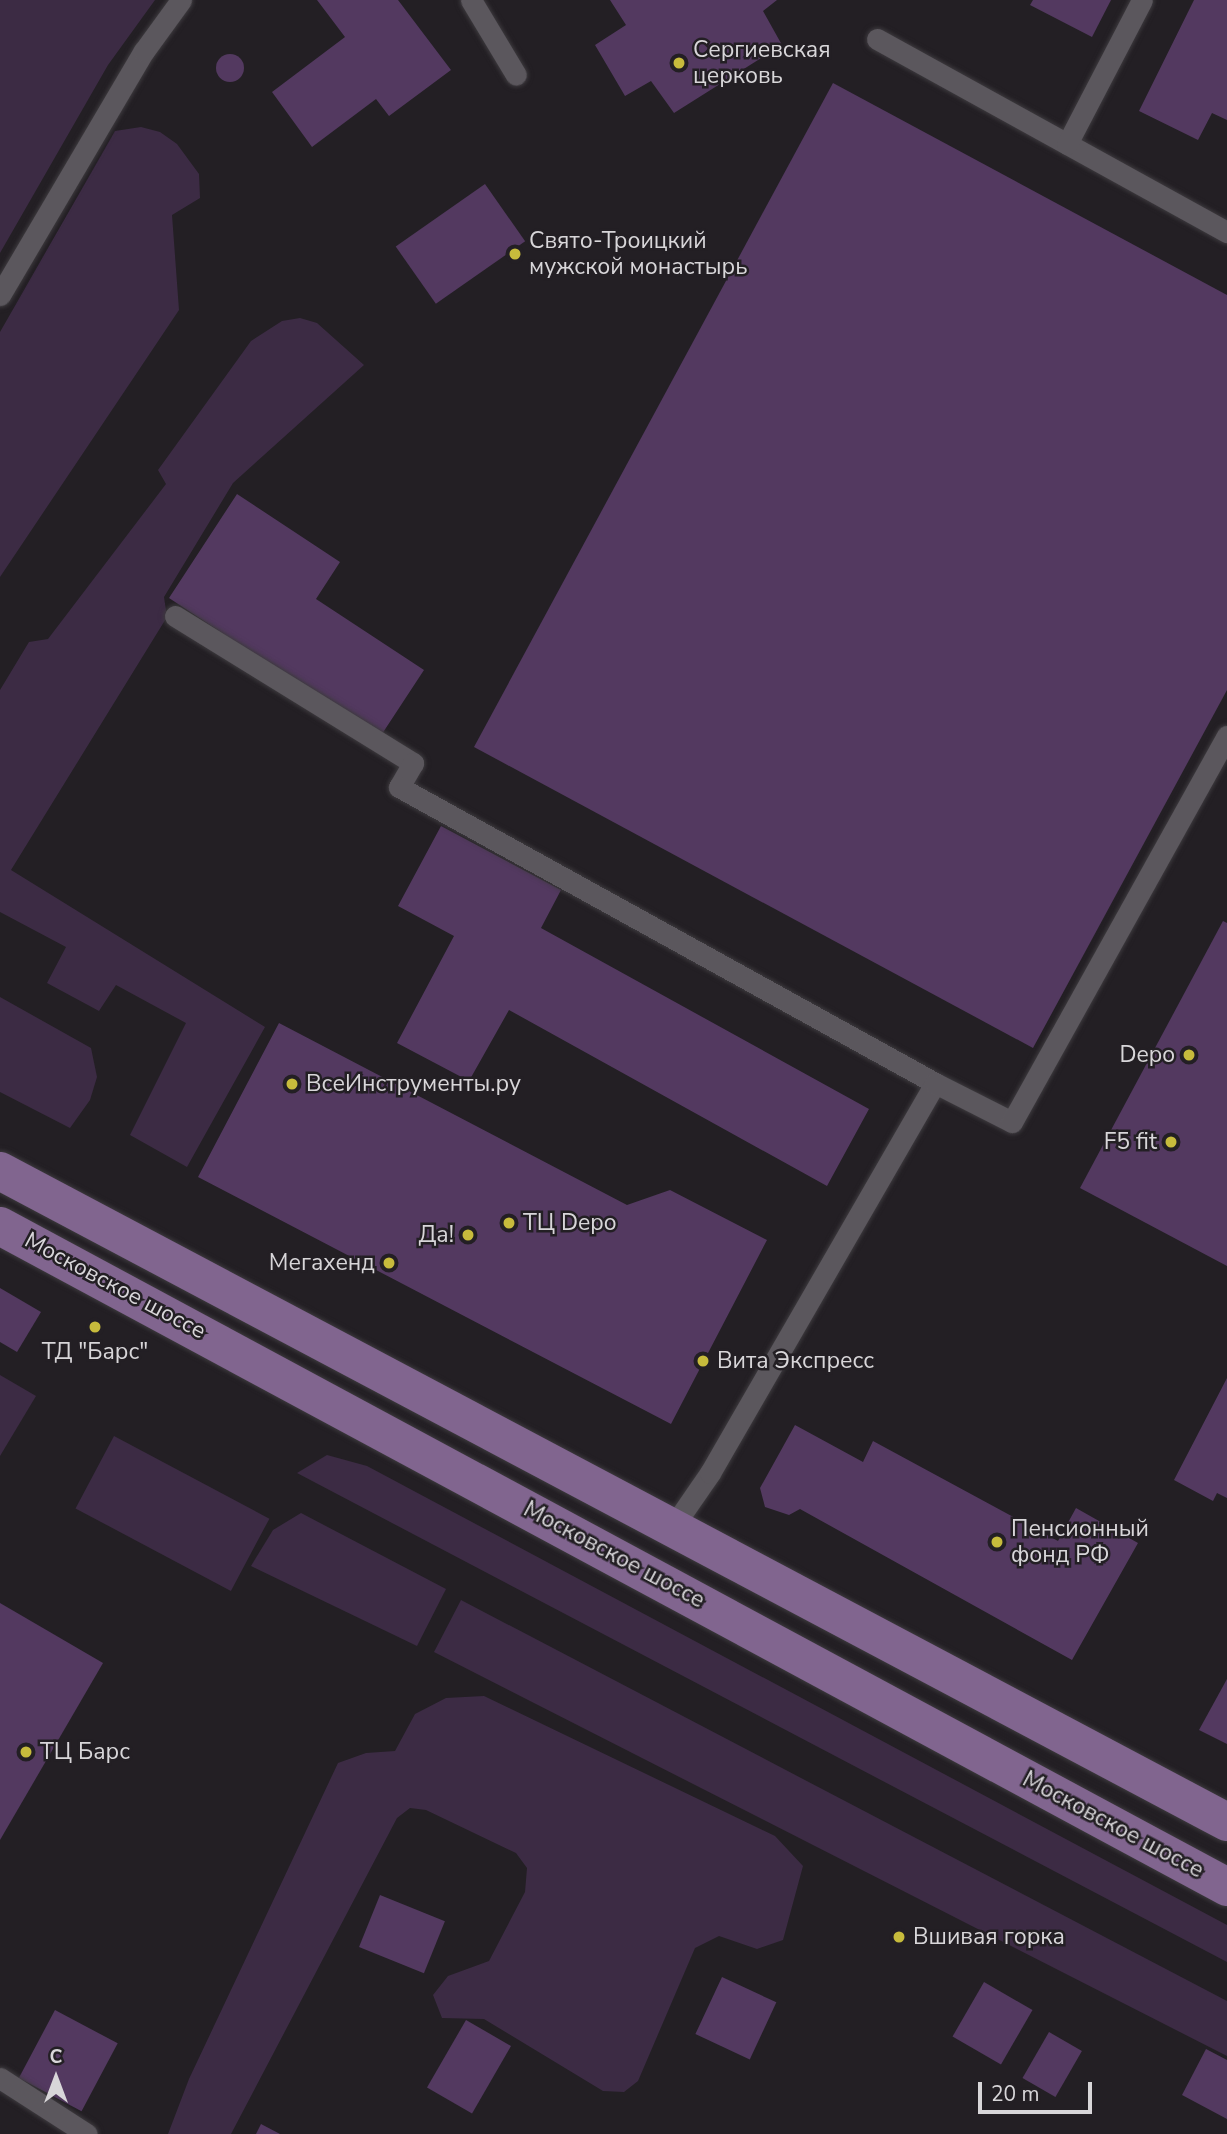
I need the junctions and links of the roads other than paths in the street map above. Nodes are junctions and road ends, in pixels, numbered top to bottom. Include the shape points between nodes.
1 (181, 0) edge
2 (471, 0) edge
3 (1142, 0) edge
4 (877, 38) dead end
5 (516, 75) dead end
6 (1067, 144) junction
7 (1227, 232) edge
8 (0, 295) edge
9 (175, 616) dead end
10 (1227, 736) edge
11 (935, 1083) junction
12 (0, 1171) edge
13 (0, 1226) edge
14 (672, 1528) junction
15 (1227, 1822) edge
16 (1227, 1887) edge
17 (0, 2078) edge
18 (88, 2134) edge

1 - 8 lane via 144,51
2 - 5 lane
3 - 6 lane
4 - 6 lane
6 - 7 lane
9 - 11 lane via 413,763 398,787
10 - 11 lane via 1012,1122
11 - 14 lane via 710,1473
12 - 14 main road, Московское шоссе
13 - 16 main road, Московское шоссе
14 - 15 main road, Московское шоссе
17 - 18 lane

